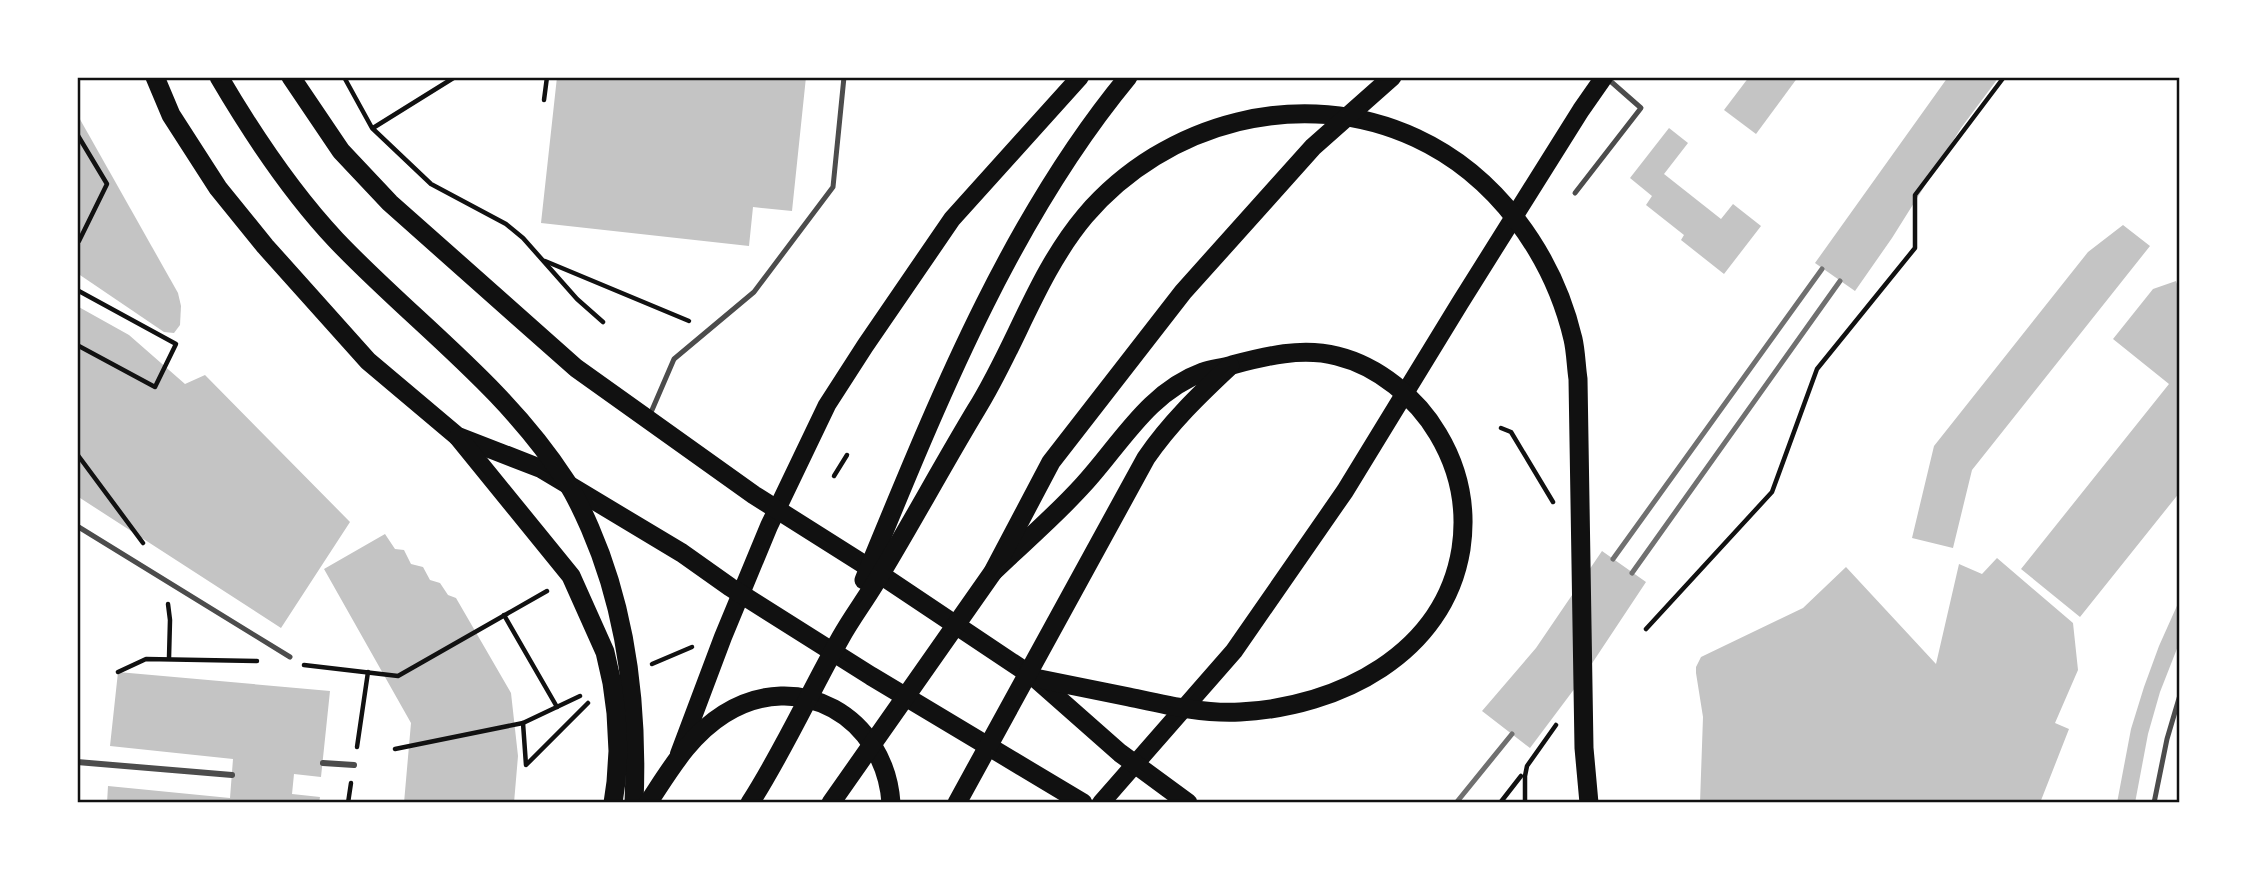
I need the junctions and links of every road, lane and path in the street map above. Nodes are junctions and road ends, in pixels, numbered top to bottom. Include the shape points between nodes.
1 (155, 77) edge
2 (219, 77) edge
3 (291, 77) edge
4 (344, 77) edge
5 (455, 77) edge
6 (547, 77) edge
7 (844, 77) edge
8 (1080, 77) edge
9 (1128, 77) edge
10 (1392, 77) edge
11 (1605, 77) edge
12 (2004, 77) edge
13 (544, 100) dead end
14 (372, 128) junction
15 (77, 134) edge
16 (1576, 192) dead end
17 (79, 241) edge
18 (541, 259) junction
19 (77, 290) edge
20 (603, 322) dead end
21 (709, 329) junction
22 (77, 345) edge
23 (1231, 365) junction
24 (648, 420) junction
25 (1500, 428) dead end
26 (457, 436) junction
27 (77, 454) edge
28 (847, 455) dead end
29 (834, 476) dead end
30 (1553, 502) dead end
31 (77, 526) edge
32 (83, 530) junction
33 (77, 535) edge
34 (148, 550) dead end
35 (993, 572) junction
36 (547, 591) dead end
37 (169, 610) dead end
38 (504, 615) junction
39 (1646, 629) dead end
40 (476, 631) dead end
41 (842, 636) junction
42 (698, 644) dead end
43 (290, 657) dead end
44 (169, 658) dead end
45 (644, 668) dead end
46 (368, 673) dead end
47 (1035, 678) junction
48 (2180, 695) edge
49 (580, 696) dead end
50 (593, 698) dead end
51 (557, 707) junction
52 (523, 723) junction
53 (1556, 725) dead end
54 (395, 749) dead end
55 (77, 762) edge
56 (323, 763) dead end
57 (354, 765) junction
58 (232, 775) dead end
59 (1521, 776) dead end
60 (348, 803) edge
61 (613, 803) edge
62 (634, 803) edge
63 (648, 803) edge
64 (660, 803) edge
65 (750, 803) edge
66 (831, 803) edge
67 (891, 803) edge
68 (957, 803) edge
69 (1083, 803) edge
70 (1101, 803) edge
71 (1188, 803) edge
72 (1500, 803) edge
73 (1525, 803) edge
74 (1589, 803) edge
75 (2154, 803) edge

1 - 26 highway via 171,116 265,246 368,361
2 - 62 highway via 293,190 362,265 488,384 568,483 605,565 620,614 632,690
3 - 24 highway via 341,151 390,204 576,368
4 - 14 path
5 - 14 path
6 - 13 path
7 - 21 lane via 833,187 754,292
8 - 64 main road via 952,219 827,405 751,569
9 - 41 highway via 1055,179 988,300 939,401
10 - 35 highway via 1313,147 1183,292 1051,462
11 - 16 lane via 1641,108
11 - 70 main road via 1345,491 1234,652
12 - 39 path via 1915,195 1915,248 1817,369 1772,492
14 - 18 path via 431,184 506,224
15 - 17 path via 107,184
18 - 20 path
18 - 21 path
19 - 22 path via 176,344 155,387
21 - 24 lane via 674,359
23 - 35 highway via 1203,372 1159,399 1084,485
23 - 47 highway via 1265,355 1337,355 1367,367 1414,401 1447,449 1462,505 1458,563 1436,616 1418,638 1374,674 1323,698 1268,709 1184,709
23 - 68 highway via 1164,432 1146,458
24 - 47 highway via 754,495
25 - 30 path via 1511,432
26 - 61 highway via 571,576 605,652 616,713
26 - 69 highway via 542,469
27 - 34 path
28 - 29 path
31 - 32 lane
32 - 33 lane
32 - 43 lane
35 - 66 highway
36 - 38 path
37 - 44 path
38 - 40 path
38 - 51 path
41 - 65 highway
41 - 74 highway via 991,385 1057,256 1084,217 1115,185 1185,139 1229,124 1278,114 1362,118 1430,144 1497,195 1519,222 1561,299 1578,379 1584,748
42 - 45 path
46 - 57 path
47 - 71 highway via 1120,753
48 - 75 lane
49 - 51 path
50 - 52 path via 526,765
51 - 52 path
52 - 54 path
53 - 73 path via 1527,766
55 - 58 street
56 - 57 street
57 - 60 path
59 - 72 path
63 - 67 highway via 682,751 706,726 752,701 785,695 830,706 856,724 884,766

